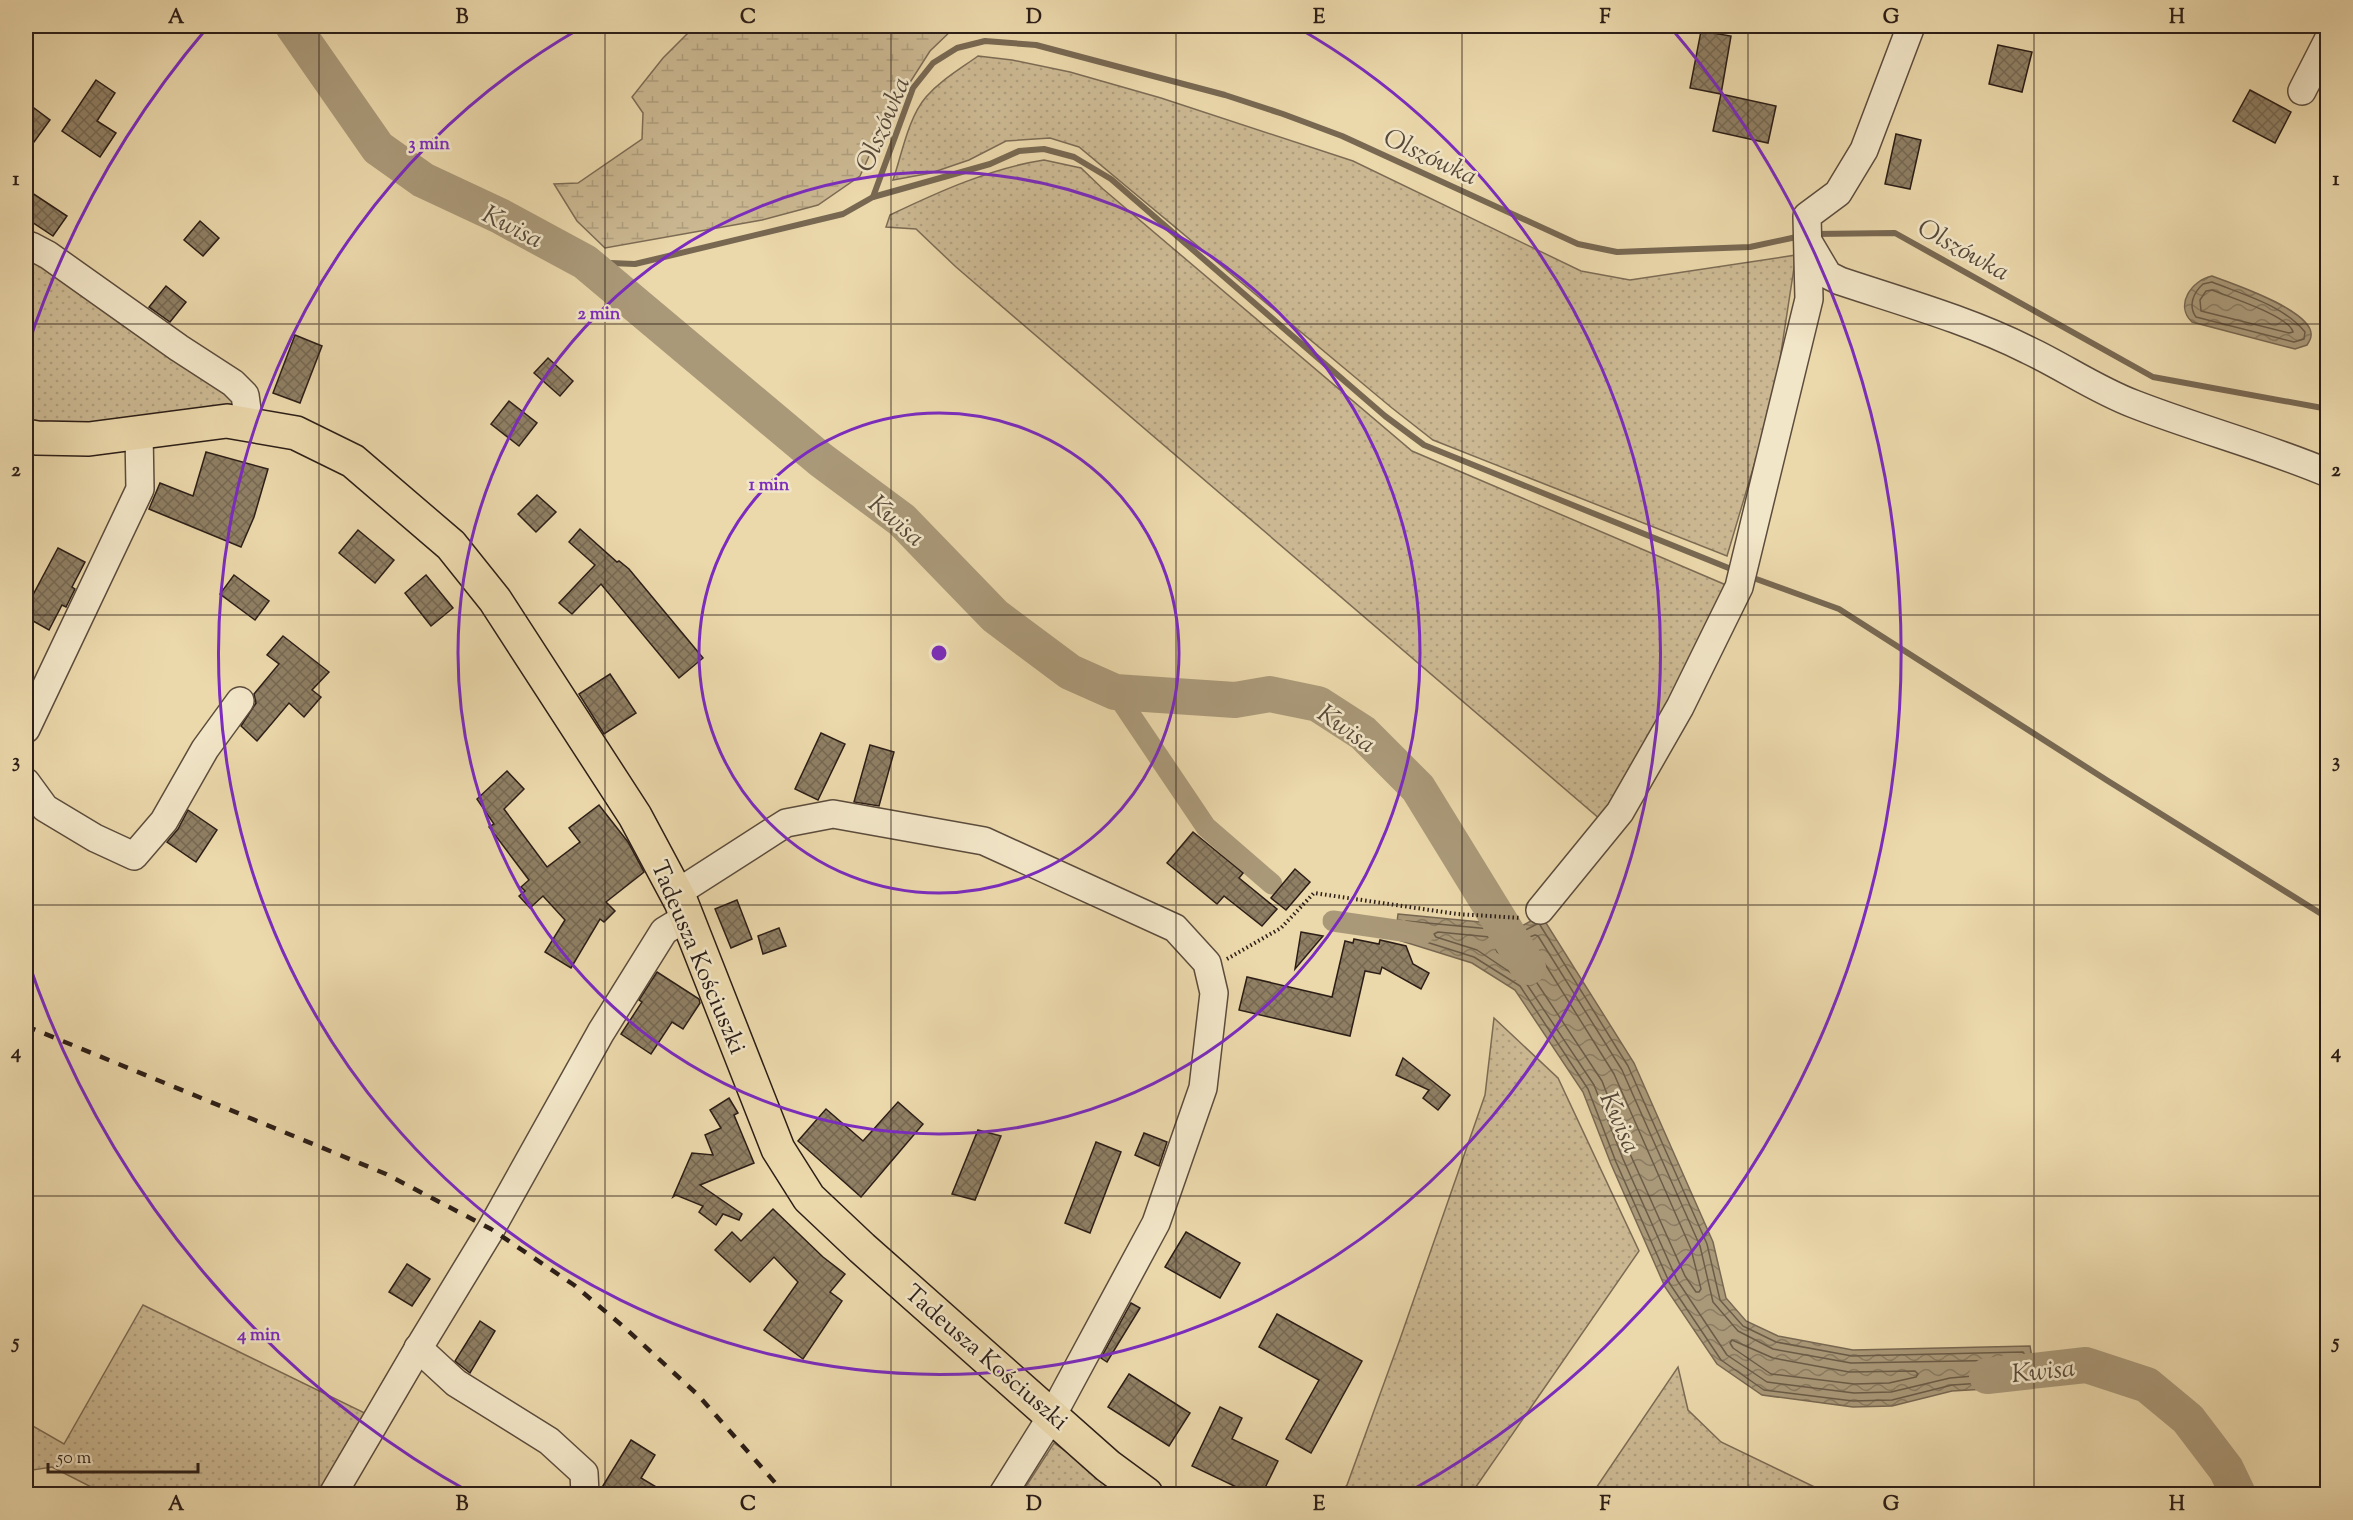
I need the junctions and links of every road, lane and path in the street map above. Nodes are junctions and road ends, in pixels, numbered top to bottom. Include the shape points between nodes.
1 (1911, 26) edge
2 (2328, 40) edge
3 (2302, 91) dead end
4 (1808, 235) junction
5 (26, 246) edge
6 (1828, 275) junction
7 (1809, 299) junction
8 (249, 424) junction
9 (128, 434) junction
10 (26, 436) edge
11 (2328, 474) edge
12 (240, 700) dead end
13 (26, 729) edge
14 (26, 782) edge
15 (682, 905) junction
16 (1540, 910) joint
17 (1208, 969) junction
18 (418, 1348) junction
19 (1053, 1414) junction
20 (333, 1494) edge
21 (585, 1494) edge
22 (1003, 1494) edge
23 (1146, 1494) edge

1 - 4 street via 1864,150 1838,193 1807,216
2 - 3 street
4 - 6 street
4 - 7 street
5 - 8 street via 48,255 233,383 245,395
6 - 7 street via 1814,284
6 - 11 street via 1946,315 2029,350 2134,404 2286,455
7 - 16 street via 1743,574 1680,707 1620,812
8 - 9 main road, Tadeusza Kościuszki via 226,420
8 - 15 main road, Tadeusza Kościuszki via 296,433 353,461 451,545 495,600 635,816
9 - 10 main road, Tadeusza Kościuszki via 89,439
9 - 13 street via 140,489
12 - 14 street via 205,749 164,821 134,856 45,808
15 - 17 street via 786,823 833,814 984,841 1175,928
15 - 18 street via 601,1032 491,1229
15 - 19 main road, Tadeusza Kościuszki via 778,1149 809,1198
16 - 17 path via 1517,919 1398,907 1314,893 1281,928
17 - 19 street via 1214,993 1203,1088 1156,1223
18 - 20 street
18 - 21 street via 456,1383 549,1441 584,1473
19 - 22 street
19 - 23 main road, Tadeusza Kościuszki via 1108,1466

